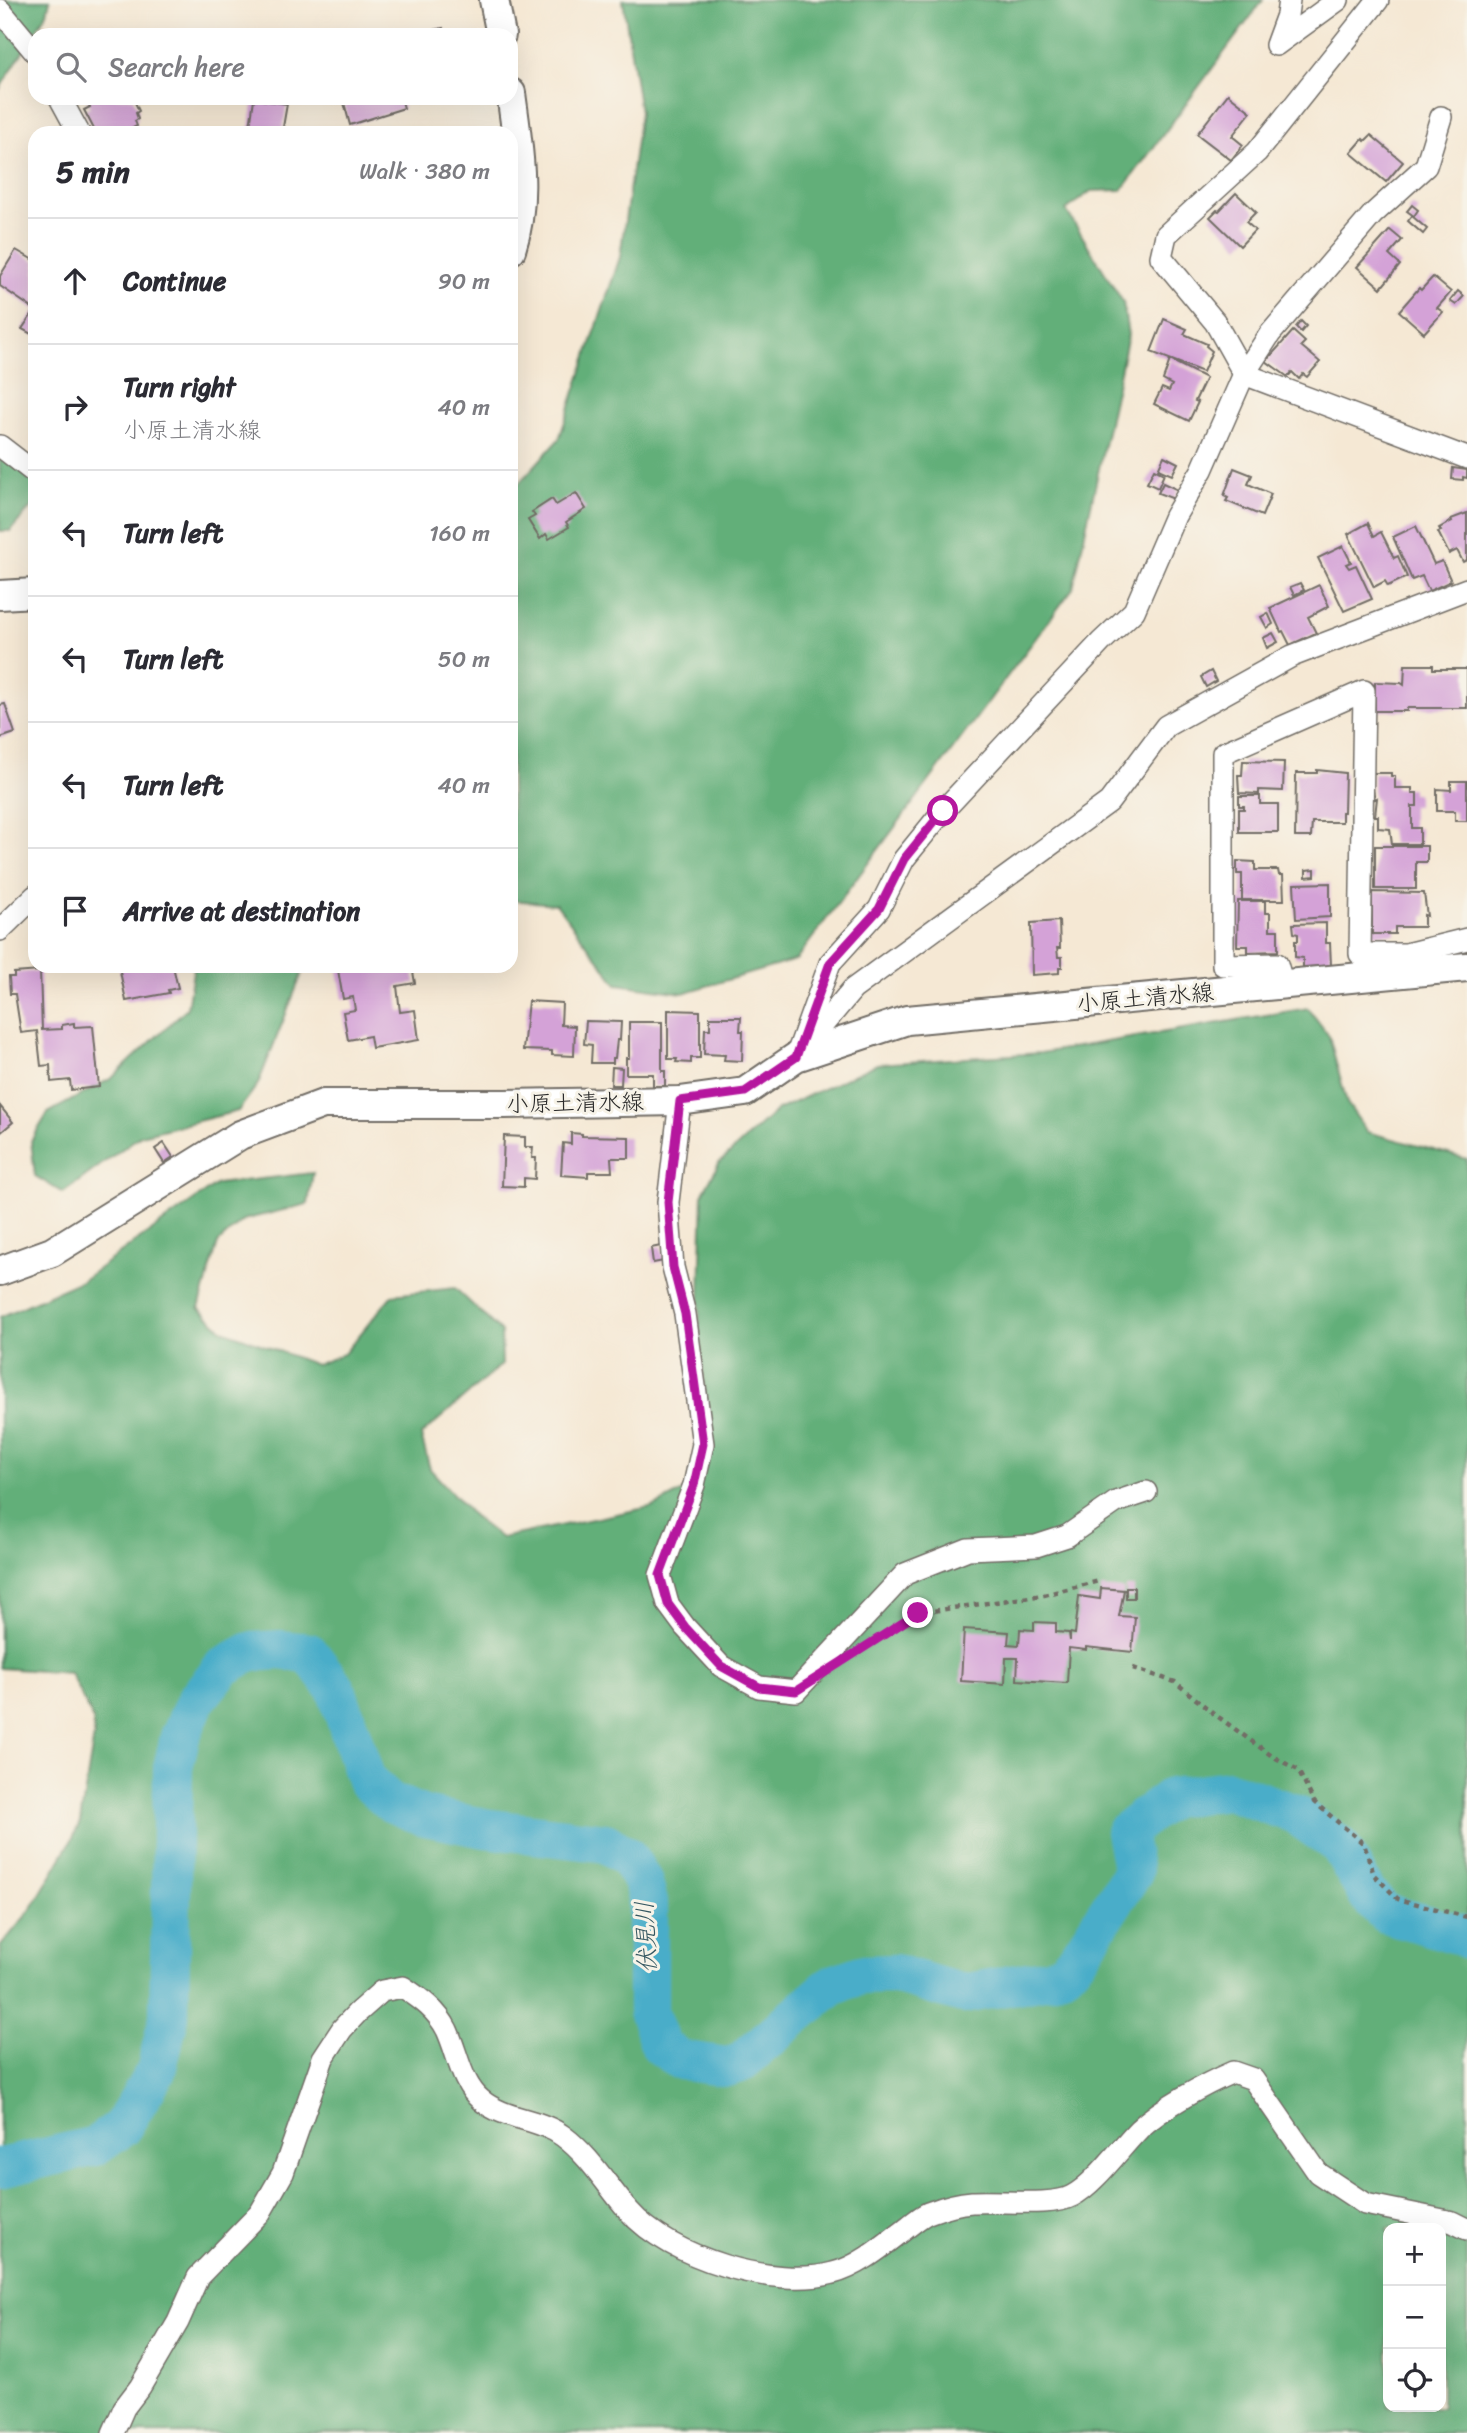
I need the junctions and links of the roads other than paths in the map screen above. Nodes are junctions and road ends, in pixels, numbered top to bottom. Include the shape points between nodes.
1 (494, 0) edge
2 (1289, 0) edge
3 (1338, 0) edge
4 (1378, 0) edge
5 (0, 10) edge
6 (500, 28) edge
7 (28, 44) edge
8 (64, 105) edge
9 (513, 105) edge
10 (1441, 117) dead end
11 (75, 126) edge
12 (515, 126) edge
13 (518, 147) edge
14 (518, 217) edge
15 (1244, 374) junction
16 (0, 446) edge
17 (1467, 458) edge
18 (28, 468) edge
19 (1467, 589) edge
20 (28, 593) edge
21 (0, 595) edge
22 (28, 903) edge
23 (0, 930) edge
24 (1467, 939) edge
25 (1467, 967) edge
26 (1283, 985) junction
27 (796, 1057) junction
28 (680, 1101) junction
29 (0, 1271) edge
30 (1146, 1492) dead end
31 (1467, 2229) edge
32 (113, 2433) edge

1 - 6 main road
2 - 3 street via 1276,45
4 - 15 street via 1257,152 1166,235 1161,257 1215,322
5 - 7 street
8 - 11 street
9 - 12 main road
10 - 15 street via 1426,166 1373,214 1269,334
13 - 14 main road via 522,178
15 - 17 street
15 - 27 street via 1134,611 943,811 904,859 879,909 830,963
16 - 18 street
19 - 27 street via 1292,656 1166,726 1109,802 853,989
20 - 21 main road
22 - 23 street
24 - 26 street via 1406,954 1360,954 1364,691 1223,753 1223,965 1277,964
25 - 26 main road, 小原土清水線
26 - 27 main road, 小原土清水線 via 907,1020
27 - 28 main road, 小原土清水線 via 745,1092
28 - 29 main road, 小原土清水線 via 323,1104 240,1135 52,1252
28 - 30 street via 668,1202 673,1267 685,1314 703,1444 694,1485 660,1575 668,1604 721,1666 759,1687 796,1691 905,1574 968,1549 1036,1546 1067,1536 1116,1502
31 - 32 street via 1366,2204 1318,2173 1253,2079 1234,2072 1202,2086 1141,2127 1071,2197 1045,2202 970,2202 929,2212 872,2254 835,2273 799,2278 727,2268 668,2242 631,2213 596,2168 563,2136 483,2102 468,2087 434,2010 403,1987 382,1991 365,2006 323,2058 283,2173 260,2213 198,2277 178,2322

